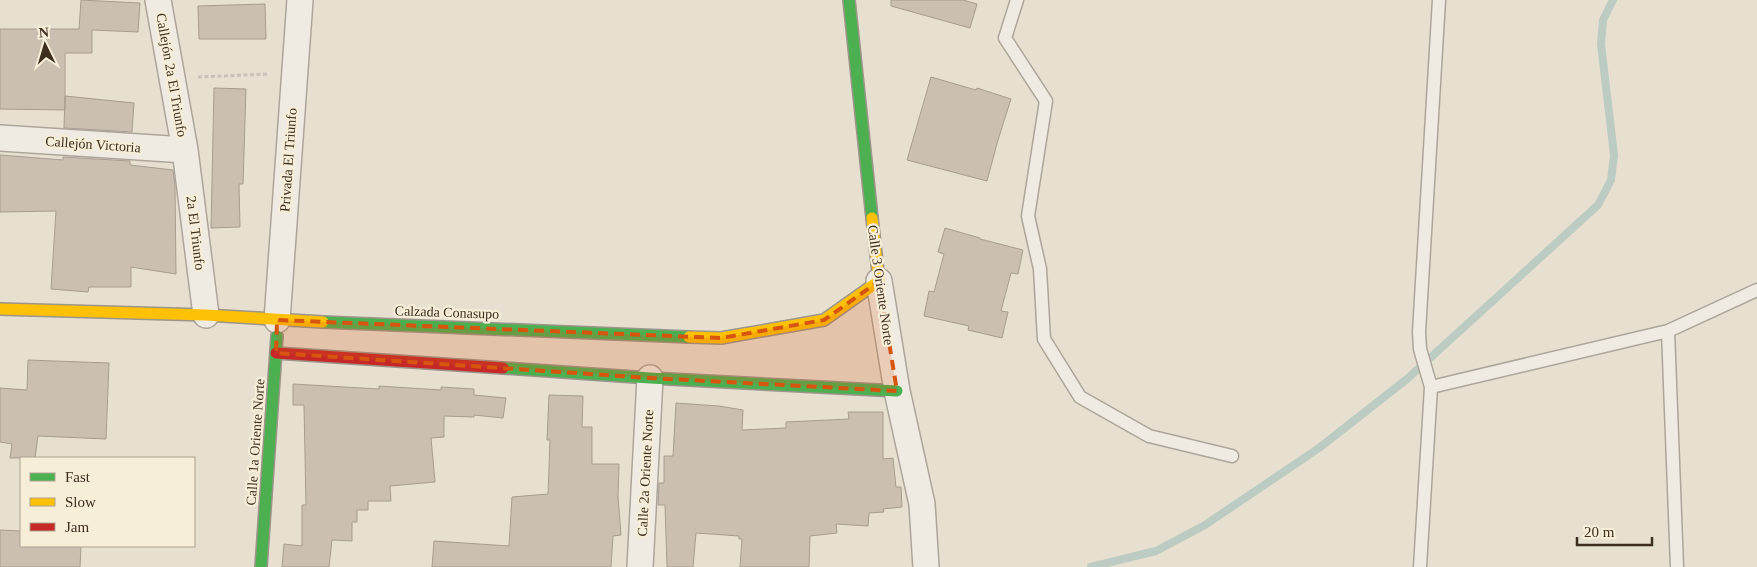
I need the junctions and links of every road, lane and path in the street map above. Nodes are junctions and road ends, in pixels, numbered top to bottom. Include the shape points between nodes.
1 (158, 0) edge
2 (300, 0) edge
3 (849, 0) edge
4 (1017, 0) edge
5 (1438, 0) edge
6 (294, 73) junction
7 (172, 79) junction
8 (0, 138) edge
9 (185, 150) junction
10 (879, 281) junction
11 (1757, 290) edge
12 (0, 309) edge
13 (206, 315) junction
14 (277, 320) junction
15 (1668, 331) junction
16 (276, 353) junction
17 (650, 378) junction
18 (1430, 383) junction
19 (897, 391) junction
20 (1232, 456) dead end
21 (261, 567) edge
22 (640, 567) edge
23 (926, 567) edge
24 (1420, 567) edge
25 (1677, 567) edge

1 - 7 street, Callejón 2a El Triunfo
2 - 6 street, Privada El Triunfo
3 - 10 street, Calle 3 Oriente Norte
4 - 20 lane via 1005,38 1046,101 1028,216 1040,269 1044,338 1080,397 1149,436
5 - 18 lane via 1419,332 1420,349
6 - 7 path
6 - 14 street, Privada El Triunfo
7 - 9 street, Callejón 2a El Triunfo
8 - 9 street, Callejón Victoria
9 - 13 street, 2a El Triunfo
10 - 14 street, Calzada Conasupo via 824,320 721,338
10 - 19 street, Calle 3 Oriente Norte
11 - 15 lane
12 - 13 street, Calzada Conasupo
13 - 14 street, Calzada Conasupo
14 - 16 street, Calle 1a Oriente Norte
15 - 18 lane
15 - 25 lane
16 - 17 street
16 - 21 street, Calle 1a Oriente Norte
17 - 19 street
17 - 22 street, Calle 2a Oriente Norte
18 - 24 lane
19 - 23 street, Calle 3 Oriente Norte via 922,504

